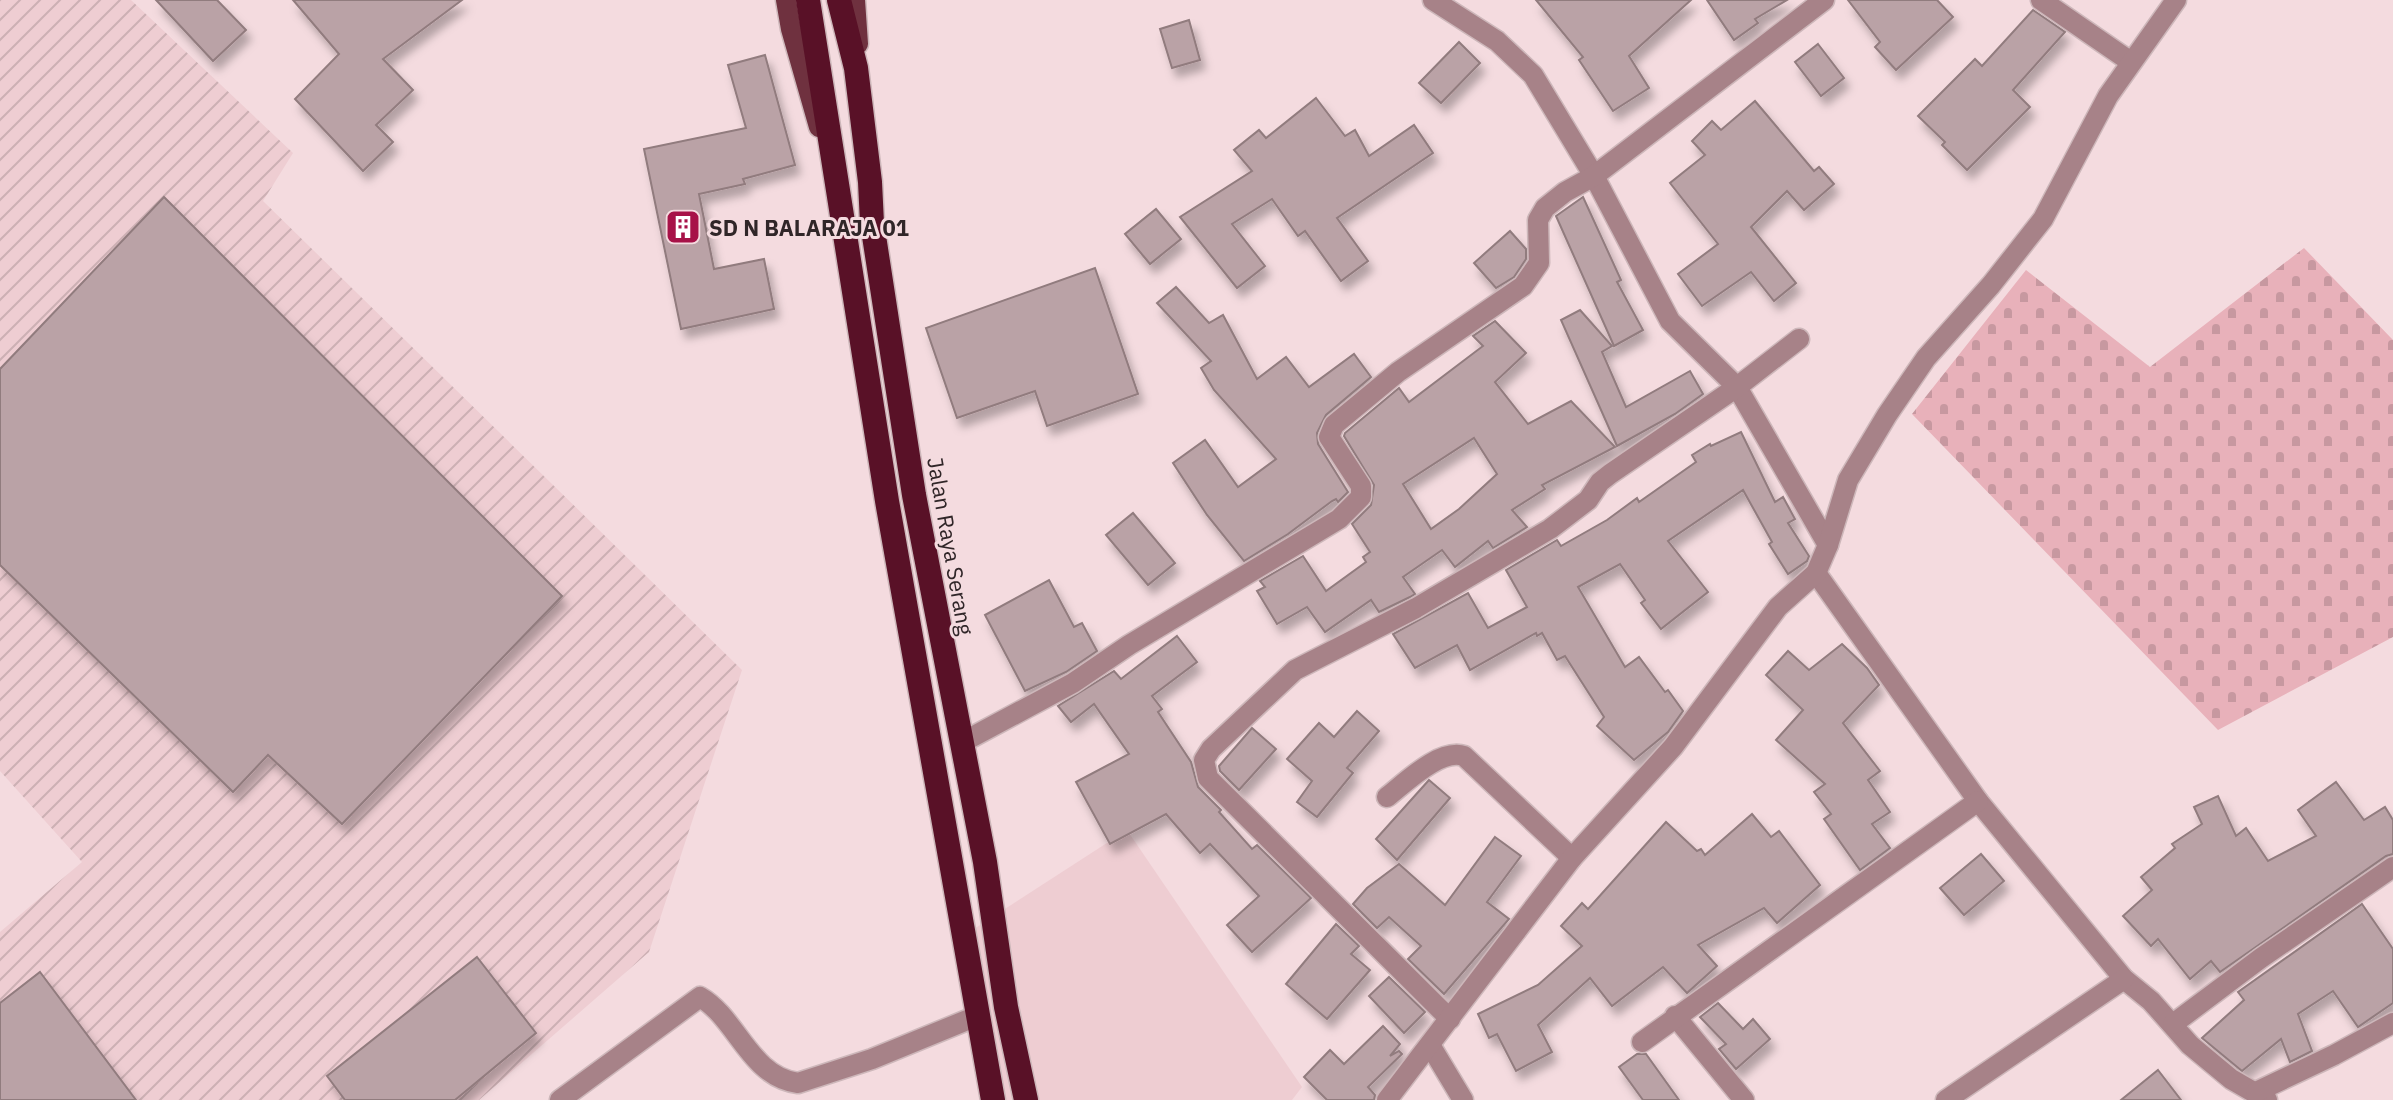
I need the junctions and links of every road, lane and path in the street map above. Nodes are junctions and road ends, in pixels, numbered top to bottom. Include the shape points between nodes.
1 (786, 0) edge
2 (808, 0) edge
3 (839, 0) edge
4 (855, 0) edge
5 (1433, 0) edge
6 (1824, 0) edge
7 (2041, 0) edge
8 (2176, 0) edge
9 (2131, 62) junction
10 (1594, 176) junction
11 (870, 182) junction
12 (836, 184) junction
13 (1799, 339) dead end
14 (1737, 387) junction
15 (1828, 545) junction
16 (1816, 573) junction
17 (961, 743) junction
18 (1387, 797) dead end
19 (1978, 801) junction
20 (1572, 858) junction
21 (985, 862) junction
22 (2393, 867) edge
23 (952, 868) junction
24 (2124, 979) junction
25 (1006, 1007) junction
26 (977, 1016) junction
27 (1675, 1016) junction
28 (1450, 1019) junction
29 (2393, 1023) edge
30 (2173, 1024) junction
31 (1642, 1042) dead end
32 (1430, 1045) junction
33 (2261, 1096) edge
34 (560, 1100) edge
35 (993, 1100) edge
36 (1026, 1100) edge
37 (1387, 1100) edge
38 (1463, 1100) edge
39 (1744, 1100) edge
40 (1946, 1100) edge

1 - 12 main road
2 - 12 highway
3 - 11 highway, Jalan Raya Serang via 856,68
4 - 11 main road
5 - 10 street via 1497,41 1533,75
6 - 10 street
7 - 9 street
8 - 9 street
9 - 15 street via 2043,219 1926,358 1887,415 1848,480
10 - 14 street via 1670,321
10 - 17 street via 1545,208 1538,220 1539,263 1523,286 1398,372 1334,425 1329,437 1361,486 1356,504 1073,683
11 - 17 highway, Jalan Raya Serang via 914,495
12 - 23 highway
13 - 14 street
14 - 15 street
14 - 28 street via 1610,474 1588,500 1550,529 1416,608 1295,670 1204,760 1208,778
15 - 16 street
16 - 19 street
16 - 20 street via 1778,607 1673,747
17 - 21 highway, Jalan Raya Serang
18 - 20 street via 1427,766 1449,755 1464,756
19 - 24 street
19 - 27 street
20 - 28 street
21 - 23 highway
21 - 25 highway, Jalan Raya Serang
22 - 30 street
23 - 26 highway
24 - 30 street
24 - 40 street
25 - 26 highway
25 - 36 highway, Jalan Raya Serang
26 - 34 street via 798,1083 750,1053 700,997
26 - 35 highway
27 - 31 street
27 - 39 street
28 - 32 street
29 - 33 street
30 - 33 street via 2231,1079
32 - 37 street
32 - 38 street

